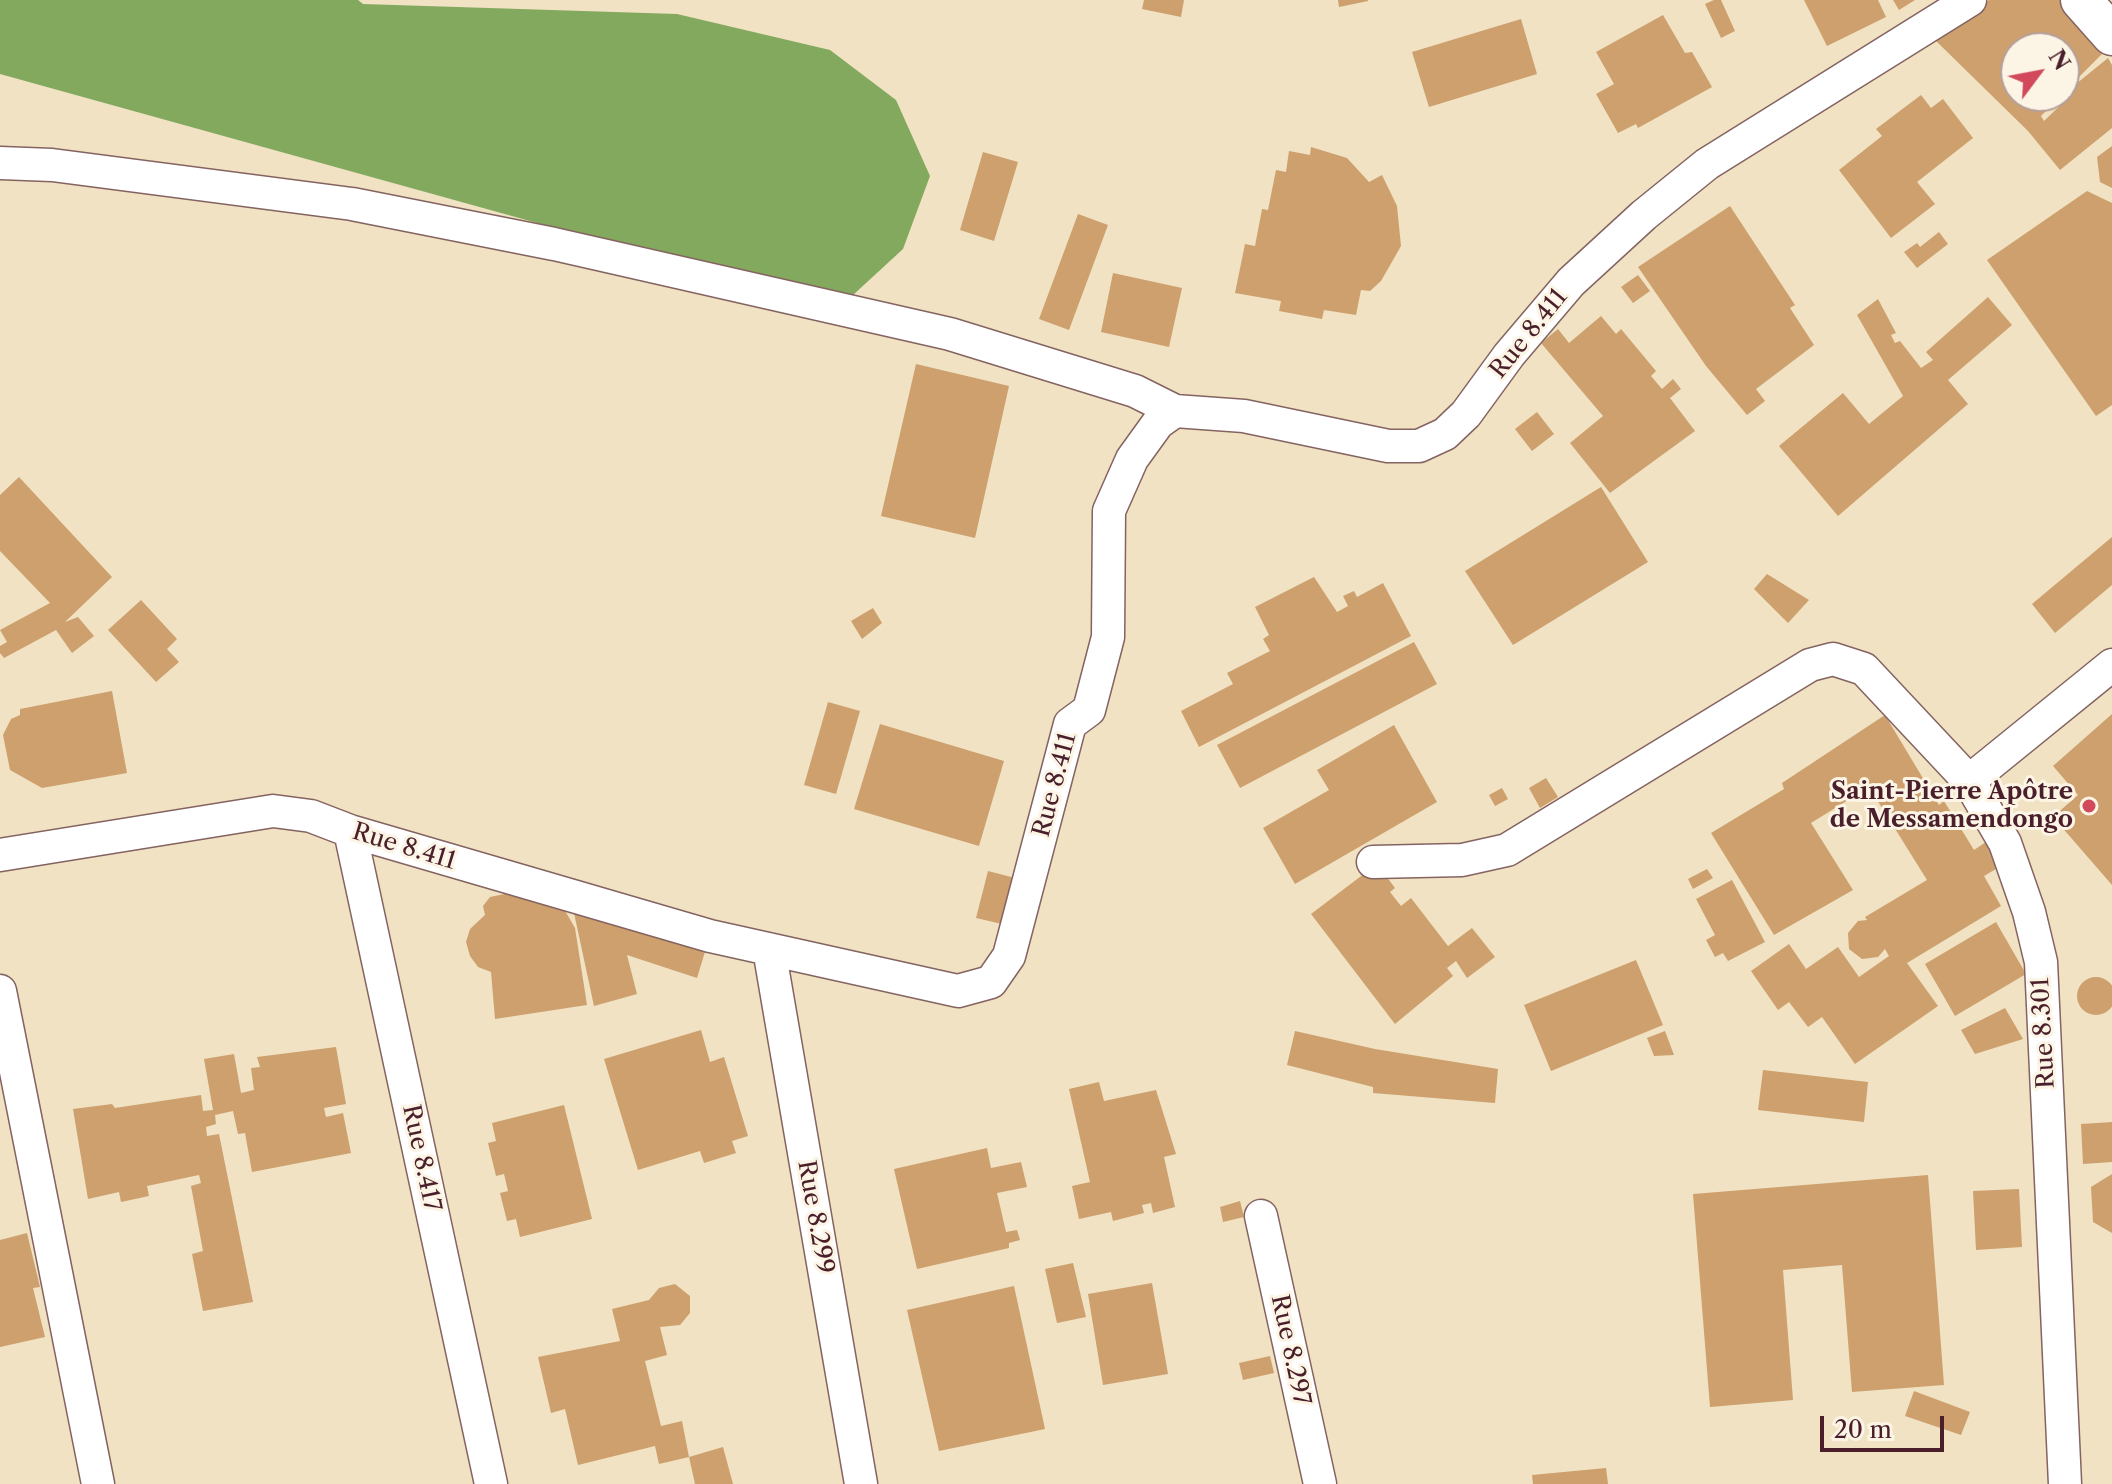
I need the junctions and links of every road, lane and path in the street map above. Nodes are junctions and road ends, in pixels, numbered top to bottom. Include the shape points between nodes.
1 (1970, 0) edge
2 (2081, 0) edge
3 (2112, 35) edge
4 (0, 163) edge
5 (1175, 411) junction
6 (2112, 665) edge
7 (1969, 781) junction
8 (350, 831) junction
9 (0, 855) edge
10 (1373, 862) dead end
11 (769, 949) junction
12 (0, 991) edge
13 (1261, 1216) dead end
14 (98, 1484) edge
15 (491, 1484) edge
16 (861, 1484) edge
17 (1320, 1484) edge
18 (2065, 1484) edge

1 - 5 street, Rue 8.411 via 1707,164 1644,215 1571,282 1445,434 1419,446 1388,446 1244,416
2 - 3 street
4 - 5 street via 52,165 352,204 554,244 950,334 1135,391
5 - 11 street, Rue 8.411 via 1158,423 1132,459 1109,511 1108,637 1089,710 1070,724 1009,956 991,982 958,991
6 - 7 street
7 - 10 street, Rue 8.301 via 1864,669 1833,659 1810,665 1507,850 1462,860
7 - 18 street, Rue 8.301 via 2005,843 2041,962
8 - 9 street, Rue 8.411 via 311,816 273,811
8 - 11 street, Rue 8.411
8 - 15 street, Rue 8.417
11 - 16 street, Rue 8.299
12 - 14 street
13 - 17 street, Rue 8.297

